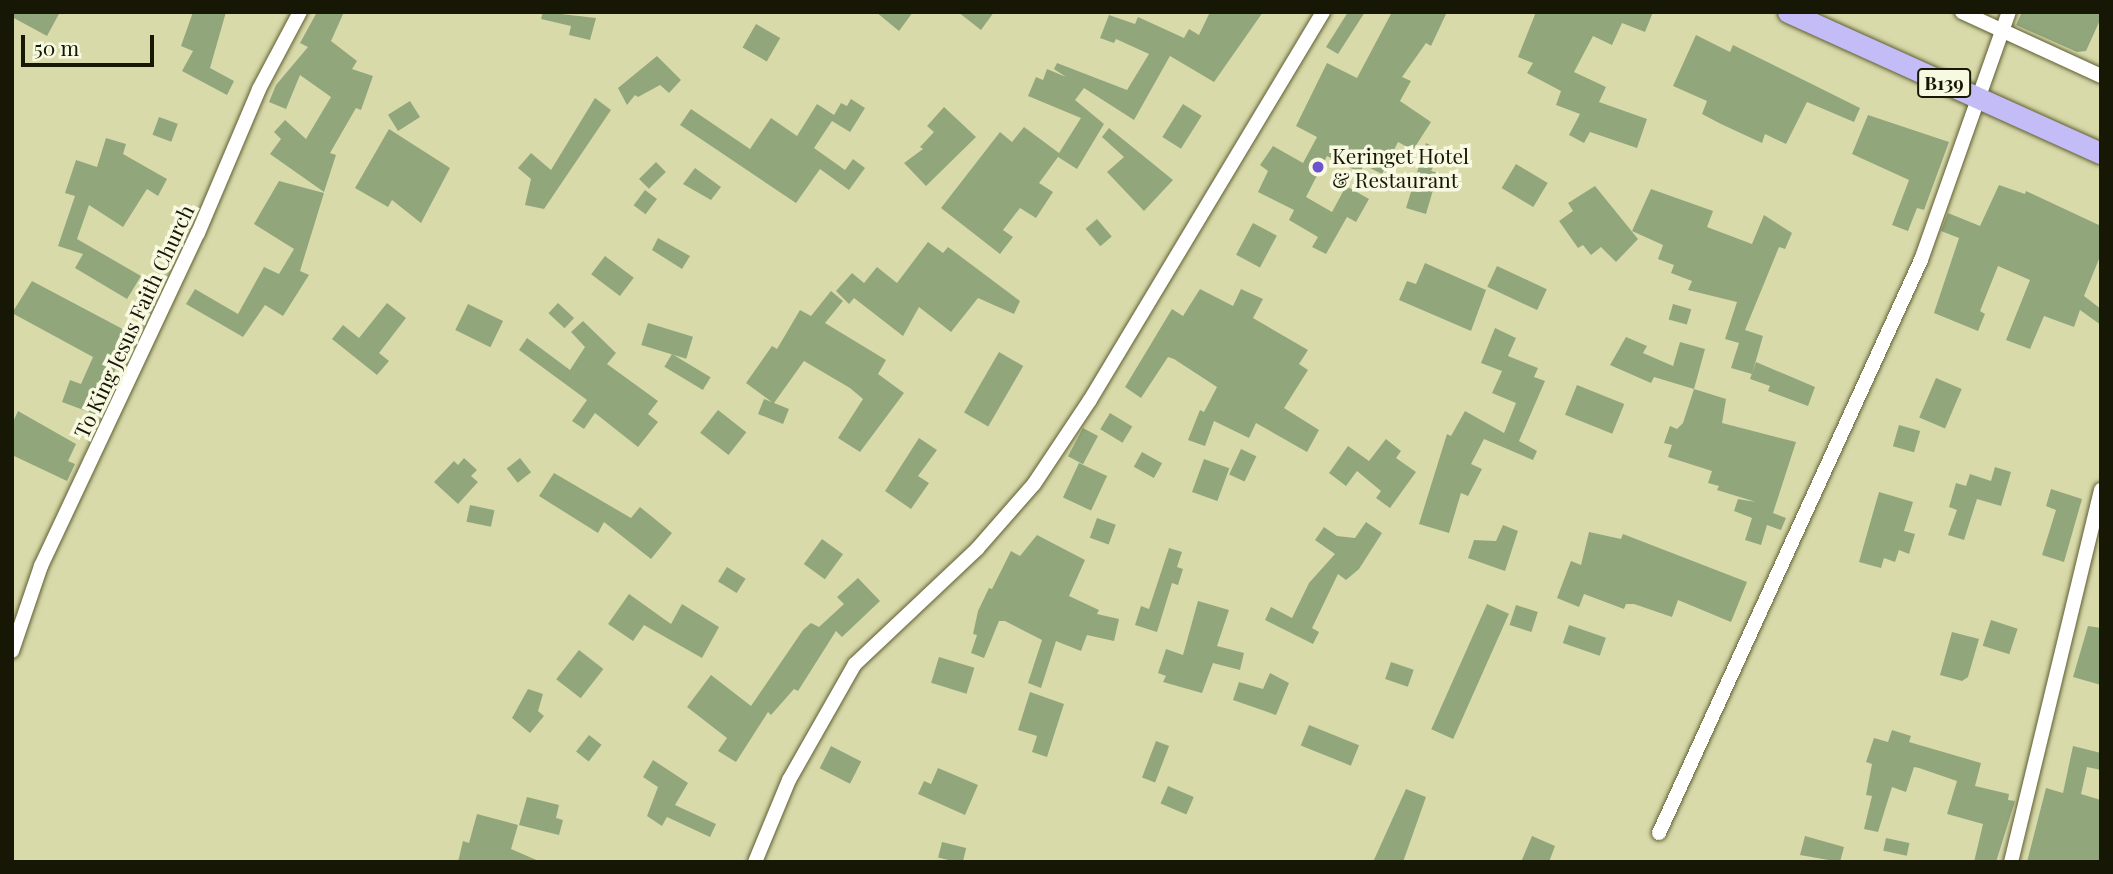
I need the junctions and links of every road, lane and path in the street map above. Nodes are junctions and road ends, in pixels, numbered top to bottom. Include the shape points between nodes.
1 (300, 12) edge
2 (1323, 12) edge
3 (1787, 12) edge
4 (1962, 12) edge
5 (2009, 12) edge
6 (2001, 31) junction
7 (2101, 76) edge
8 (1978, 99) junction
9 (2101, 153) edge
10 (2101, 490) edge
11 (12, 651) edge
12 (1659, 833) dead end
13 (755, 862) edge
14 (2011, 862) edge

1 - 11 street, To King Jesus Faith Church via 259,89 204,221 41,566
2 - 13 street via 1090,400 1034,484 977,549 855,664 789,780
3 - 8 main road, B139
4 - 6 street
5 - 6 street
6 - 7 street
6 - 8 street
8 - 9 main road, B139
8 - 12 street via 1921,260
10 - 14 street

